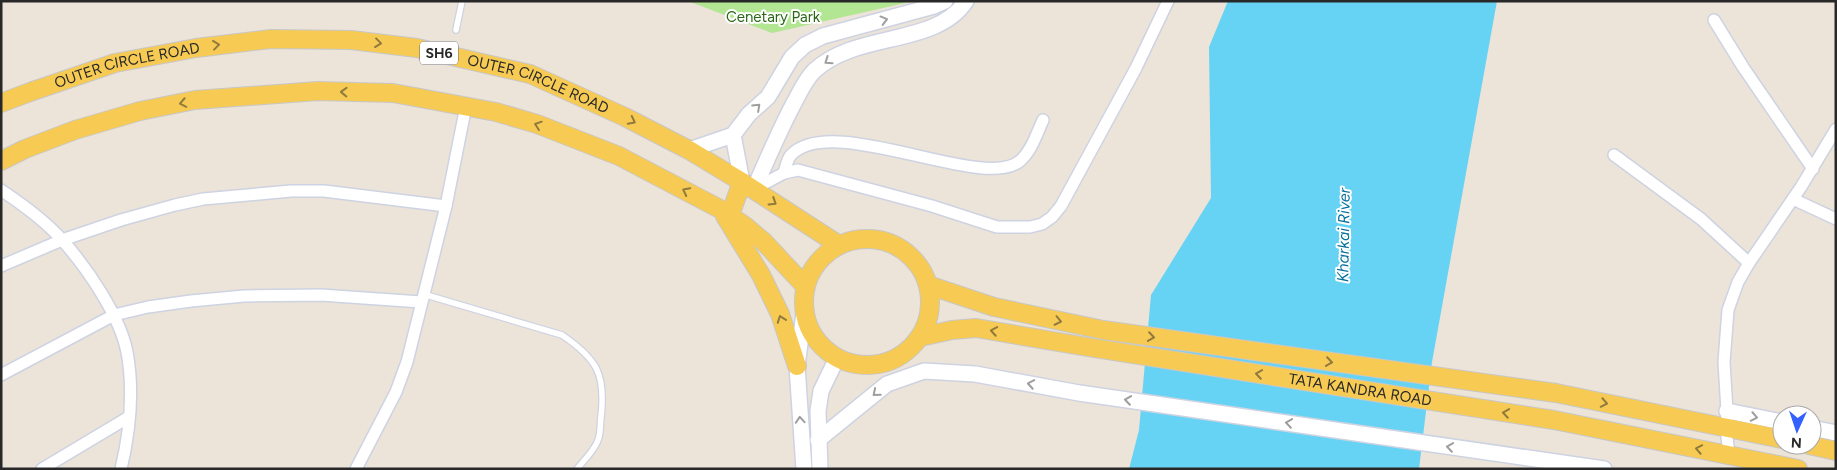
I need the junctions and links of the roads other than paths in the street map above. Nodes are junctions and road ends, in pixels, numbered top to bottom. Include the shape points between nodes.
1 (462, 1) edge
2 (945, 1) edge
3 (966, 1) edge
4 (1168, 1) edge
5 (1714, 20) dead end
6 (456, 30) dead end
7 (785, 68) junction
8 (806, 83) junction
9 (1, 103) edge
10 (466, 106) junction
11 (1043, 120) dead end
12 (1836, 129) edge
13 (733, 135) junction
14 (689, 150) junction
15 (1614, 155) dead end
16 (1, 161) edge
17 (1813, 169) junction
18 (784, 172) junction
19 (748, 185) junction
20 (1, 190) edge
21 (1793, 199) junction
22 (446, 206) junction
23 (725, 212) junction
24 (1836, 219) edge
25 (62, 240) junction
26 (839, 245) junction
27 (1749, 263) junction
28 (1, 266) edge
29 (928, 284) junction
30 (805, 286) junction
31 (422, 298) junction
32 (804, 313) junction
33 (114, 315) junction
34 (920, 337) junction
35 (837, 358) junction
36 (797, 366) junction
37 (1, 375) edge
38 (129, 417) junction
39 (1726, 420) junction
40 (1772, 422) edge
41 (1822, 430) edge
42 (1836, 433) edge
43 (1772, 436) edge
44 (818, 440) junction
45 (1822, 448) edge
46 (1836, 451) edge
47 (1729, 455) junction
48 (42, 469) edge
49 (121, 469) edge
50 (356, 469) edge
51 (577, 469) edge
52 (804, 469) edge
53 (820, 469) edge
54 (1604, 469) edge
55 (1798, 469) edge

1 - 6 lane
7 -> 2 street via 805,45 823,36
3 -> 8 street via 961,10 932,28 842,52 814,72
4 - 18 street via 1062,206 1042,224 997,227 798,170
5 - 17 street
7 - 8 street
13 -> 7 street via 768,97
8 - 19 street
9 -> 14 main road, OUTER CIRCLE ROAD / SH6 via 116,63 196,48 271,39 351,40 417,48 530,74
10 -> 16 main road via 393,93 318,91 195,100 140,111 75,130
10 - 22 street
23 -> 10 main road via 620,156 537,124
11 - 18 street via 1021,161 1007,168 990,169 833,142 804,146 790,156
12 - 17 street
13 - 14 street
13 - 19 street
14 - 19 main road, OUTER CIRCLE ROAD / SH6
15 - 27 street via 1701,219
17 - 21 street
18 - 19 street
19 - 23 main road
19 -> 26 main road, OUTER CIRCLE ROAD / SH6
20 - 25 street
21 - 24 street
21 - 27 street
22 - 25 street via 324,191 291,191 175,205
22 - 31 street
23 - 30 main road via 764,242
36 -> 23 main road via 780,314
25 - 28 street
25 - 33 street
26 - 29 main road via 866,239 892,244 915,260
26 - 30 main road via 818,262
27 - 39 street via 1728,310 1724,362
29 - 34 main road via 930,312
29 -> 39 main road via 994,307 1103,330
30 - 32 main road
31 - 33 street via 244,296 148,307
31 - 50 street via 396,392
31 - 51 lane via 562,335 590,358 600,374 603,401 598,441
32 - 35 main road via 810,331 822,347
32 - 36 street
33 - 37 street
33 - 38 street via 126,350 130,378
34 - 35 main road via 902,355 880,364 854,364
47 -> 34 main road, TATA KANDRA ROAD via 1554,420 976,328
35 - 44 street via 821,390
52 -> 36 street
38 - 48 street
38 - 49 street
39 -> 40 street
39 - 43 main road
39 - 47 street
41 - 42 street
44 - 53 street
54 -> 44 street via 1080,393 975,374 924,371 887,384
45 - 46 main road
47 - 55 main road, TATA KANDRA ROAD

